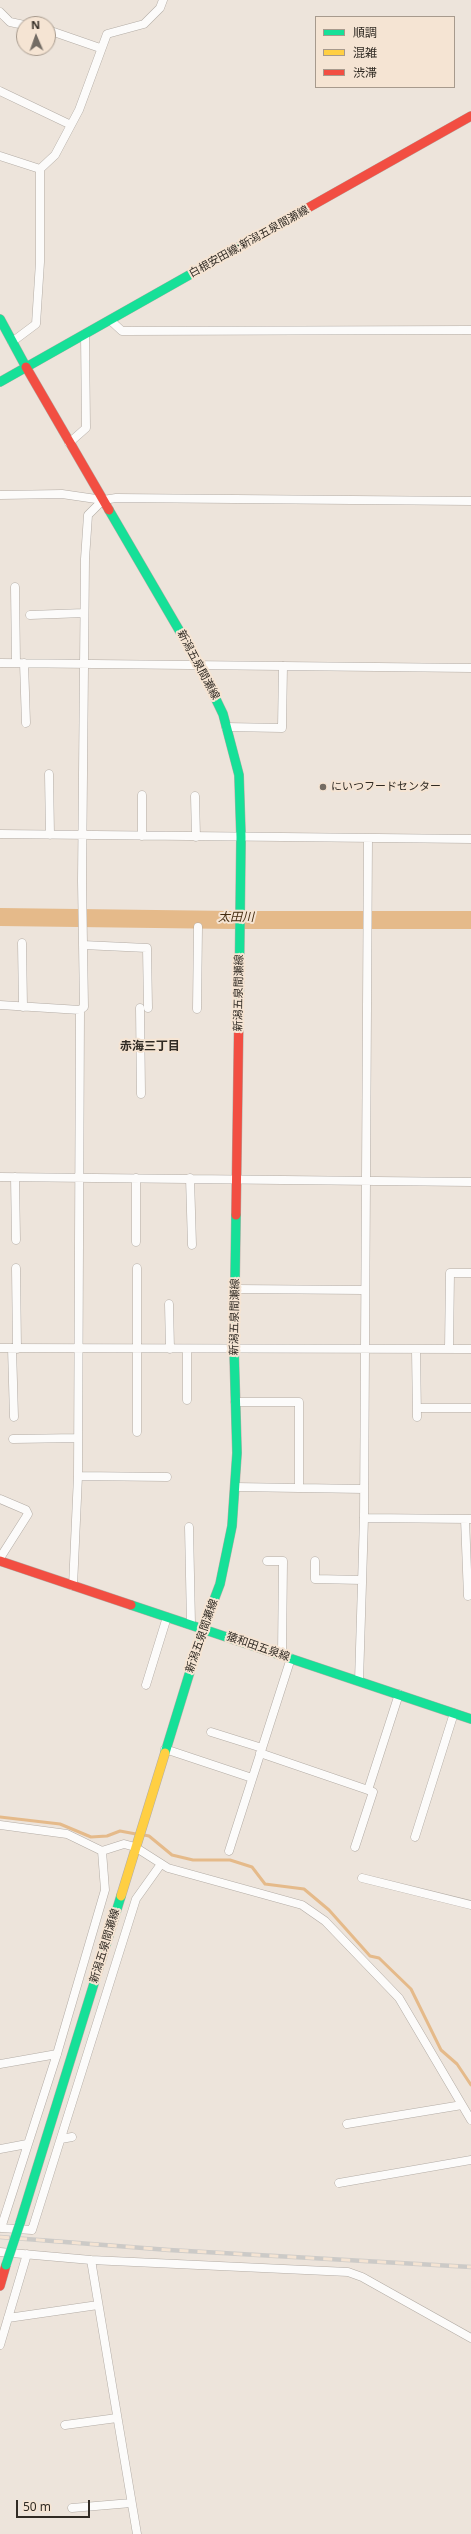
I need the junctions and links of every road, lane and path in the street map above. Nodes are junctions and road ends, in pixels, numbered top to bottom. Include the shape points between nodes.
1 (163, 0) edge
2 (0, 12) edge
3 (16, 23) edge
4 (56, 33) edge
5 (100, 48) junction
6 (0, 91) edge
7 (471, 116) edge
8 (71, 125) junction
9 (0, 156) edge
10 (40, 169) junction
11 (110, 320) junction
12 (0, 321) edge
13 (471, 330) edge
14 (85, 334) junction
15 (12, 342) junction
16 (26, 367) junction
17 (0, 382) edge
18 (69, 443) junction
19 (0, 495) edge
20 (103, 500) junction
21 (471, 501) edge
22 (15, 587) dead end
23 (84, 613) junction
24 (30, 615) dead end
25 (0, 663) edge
26 (20, 663) junction
27 (84, 664) junction
28 (200, 666) junction
29 (283, 666) junction
30 (471, 668) edge
31 (26, 723) dead end
32 (226, 726) junction
33 (49, 774) dead end
34 (142, 795) dead end
35 (195, 796) dead end
36 (0, 834) edge
37 (50, 835) junction
38 (83, 835) junction
39 (142, 836) junction
40 (241, 836) junction
41 (196, 837) junction
42 (368, 838) junction
43 (471, 839) edge
44 (198, 927) dead end
45 (22, 943) dead end
46 (83, 945) junction
47 (0, 1005) edge
48 (24, 1007) junction
49 (140, 1008) dead end
50 (148, 1008) dead end
51 (198, 1009) dead end
52 (80, 1010) junction
53 (141, 1094) dead end
54 (0, 1177) edge
55 (15, 1177) junction
56 (80, 1177) junction
57 (136, 1178) junction
58 (190, 1178) junction
59 (237, 1178) junction
60 (365, 1181) junction
61 (471, 1182) edge
62 (16, 1240) dead end
63 (136, 1242) dead end
64 (192, 1244) dead end
65 (16, 1268) dead end
66 (137, 1268) dead end
67 (471, 1273) edge
68 (235, 1289) junction
69 (364, 1290) junction
70 (169, 1304) dead end
71 (0, 1348) edge
72 (14, 1348) junction
73 (363, 1348) junction
74 (78, 1349) junction
75 (138, 1349) junction
76 (170, 1349) junction
77 (187, 1349) junction
78 (234, 1349) junction
79 (450, 1349) junction
80 (471, 1349) edge
81 (416, 1350) junction
82 (187, 1400) dead end
83 (235, 1402) junction
84 (417, 1408) junction
85 (471, 1408) edge
86 (14, 1417) dead end
87 (417, 1417) dead end
88 (137, 1432) dead end
89 (78, 1438) junction
90 (13, 1439) dead end
91 (78, 1476) junction
92 (167, 1477) dead end
93 (235, 1487) junction
94 (299, 1488) junction
95 (364, 1489) junction
96 (0, 1500) edge
97 (364, 1518) junction
98 (468, 1519) edge
99 (189, 1527) dead end
100 (0, 1560) edge
101 (315, 1561) dead end
102 (267, 1562) dead end
103 (362, 1580) junction
104 (73, 1586) junction
105 (468, 1596) dead end
106 (167, 1617) junction
107 (191, 1624) junction
108 (203, 1628) junction
109 (286, 1657) junction
110 (359, 1681) junction
111 (146, 1685) dead end
112 (399, 1694) junction
113 (454, 1713) junction
114 (471, 1719) edge
115 (211, 1732) dead end
116 (165, 1749) junction
117 (261, 1750) junction
118 (252, 1778) junction
119 (368, 1790) junction
120 (0, 1825) edge
121 (415, 1837) dead end
122 (135, 1847) junction
123 (354, 1847) dead end
124 (102, 1851) junction
125 (229, 1851) dead end
126 (161, 1864) junction
127 (362, 1878) dead end
128 (471, 1905) edge
129 (57, 2054) junction
130 (0, 2064) edge
131 (462, 2105) junction
132 (471, 2120) edge
133 (347, 2124) dead end
134 (72, 2138) dead end
135 (61, 2139) junction
136 (27, 2144) junction
137 (0, 2149) edge
138 (471, 2160) edge
139 (339, 2183) dead end
140 (0, 2252) edge
141 (27, 2254) junction
142 (91, 2260) junction
143 (0, 2286) edge
144 (98, 2305) junction
145 (8, 2318) junction
146 (471, 2338) edge
147 (0, 2345) edge
148 (117, 2418) junction
149 (65, 2425) dead end
150 (131, 2503) junction
151 (72, 2508) dead end
152 (136, 2534) edge

1 - 5 street via 160,8 144,24 107,34
2 - 3 street via 10,22
4 - 5 street
5 - 8 street via 79,110
6 - 8 street
7 - 11 main road, 白根安田線;新潟五泉間瀬線
8 - 10 street via 55,155
9 - 10 street
10 - 15 street via 40,262 36,324
11 - 13 street via 122,330
11 - 14 main road, 白根安田線;新潟五泉間瀬線
12 - 15 main road, 新潟五泉間瀬線
14 - 16 main road, 白根安田線;新潟五泉間瀬線
14 - 18 street via 86,428
15 - 16 main road, 新潟五泉間瀬線
16 - 17 main road, 白根安田線;新潟五泉間瀬線
16 - 18 main road, 新潟五泉間瀬線
18 - 20 main road, 新潟五泉間瀬線
19 - 20 street via 62,494
20 - 21 street via 132,498
20 - 23 street via 88,514
20 - 28 main road, 新潟五泉間瀬線
22 - 26 street
23 - 24 street
23 - 27 street
25 - 26 street
26 - 27 street
26 - 31 street
27 - 28 street
27 - 38 street
28 - 29 street
28 - 32 main road, 新潟五泉間瀬線
29 - 30 street
29 - 32 street via 282,728
32 - 40 main road, 新潟五泉間瀬線 via 239,775
33 - 37 street
34 - 39 street
35 - 41 street
36 - 37 street
37 - 38 street
38 - 39 street
38 - 46 street
39 - 41 street
40 - 41 street
40 - 42 street
40 - 59 main road, 新潟五泉間瀬線
42 - 43 street
42 - 60 street
44 - 51 street
45 - 48 street
46 - 50 street via 147,948
46 - 52 street via 84,1007
47 - 48 street
48 - 52 street
49 - 53 street
52 - 56 street
54 - 55 street
55 - 56 street
55 - 62 street
56 - 57 street
56 - 74 street
57 - 58 street
57 - 63 street
58 - 59 street
58 - 64 street
59 - 60 street
59 - 68 main road, 新潟五泉間瀬線
60 - 61 street
60 - 69 street
65 - 72 street
66 - 75 street
67 - 79 street via 450,1272
68 - 69 street
68 - 78 main road, 新潟五泉間瀬線
69 - 73 street
70 - 76 street
71 - 72 street
72 - 74 street
72 - 86 street
73 - 78 street
73 - 81 street
73 - 95 street
74 - 75 street
74 - 89 street
75 - 76 street
75 - 88 street
76 - 77 street
77 - 78 street
77 - 82 street
78 - 83 main road, 新潟五泉間瀬線
79 - 80 street
79 - 81 street
81 - 84 street
83 - 93 main road, 新潟五泉間瀬線
83 - 94 street via 299,1402
84 - 85 street
84 - 87 street
89 - 90 street
89 - 91 street
91 - 92 street
91 - 104 street
93 - 94 street
93 - 108 main road, 新潟五泉間瀬線 via 232,1526 220,1584
94 - 95 street
95 - 97 street
96 - 100 street via 26,1510 28,1514
97 - 98 street
97 - 103 street
98 - 105 street
99 - 107 street
100 - 104 main road, 猿和田五泉線
101 - 103 street via 315,1580
102 - 109 street via 283,1561
103 - 110 street
104 - 106 main road, 猿和田五泉線
106 - 107 main road, 猿和田五泉線
106 - 111 street
107 - 108 main road, 猿和田五泉線
108 - 109 main road, 猿和田五泉線
108 - 116 main road, 新潟五泉間瀬線
109 - 110 main road, 猿和田五泉線
109 - 117 street
110 - 112 main road, 猿和田五泉線
112 - 113 main road, 猿和田五泉線
112 - 119 street
113 - 114 main road, 猿和田五泉線
113 - 121 street
115 - 117 street
116 - 118 street
116 - 122 main road, 新潟五泉間瀬線
117 - 118 street
117 - 119 street
118 - 125 street
119 - 123 street via 373,1792
120 - 124 street via 67,1834
122 - 124 street via 124,1844
122 - 126 street
122 - 143 main road, 新潟五泉間瀬線, bridge
124 - 129 street via 105,1890
126 - 131 street via 204,1880 302,1905 325,1921 400,1998
126 - 135 street via 136,1899
127 - 128 street
129 - 130 street
129 - 136 street
131 - 132 street
131 - 133 street
134 - 135 street
135 - 136 street via 32,2230 1,2228
136 - 137 street
138 - 139 street
140 - 141 street
141 - 142 street
141 - 145 street
142 - 144 street
142 - 146 street via 348,2272 362,2277
144 - 145 street
144 - 148 street
145 - 147 street
148 - 149 street
148 - 150 street
150 - 151 street
150 - 152 street

